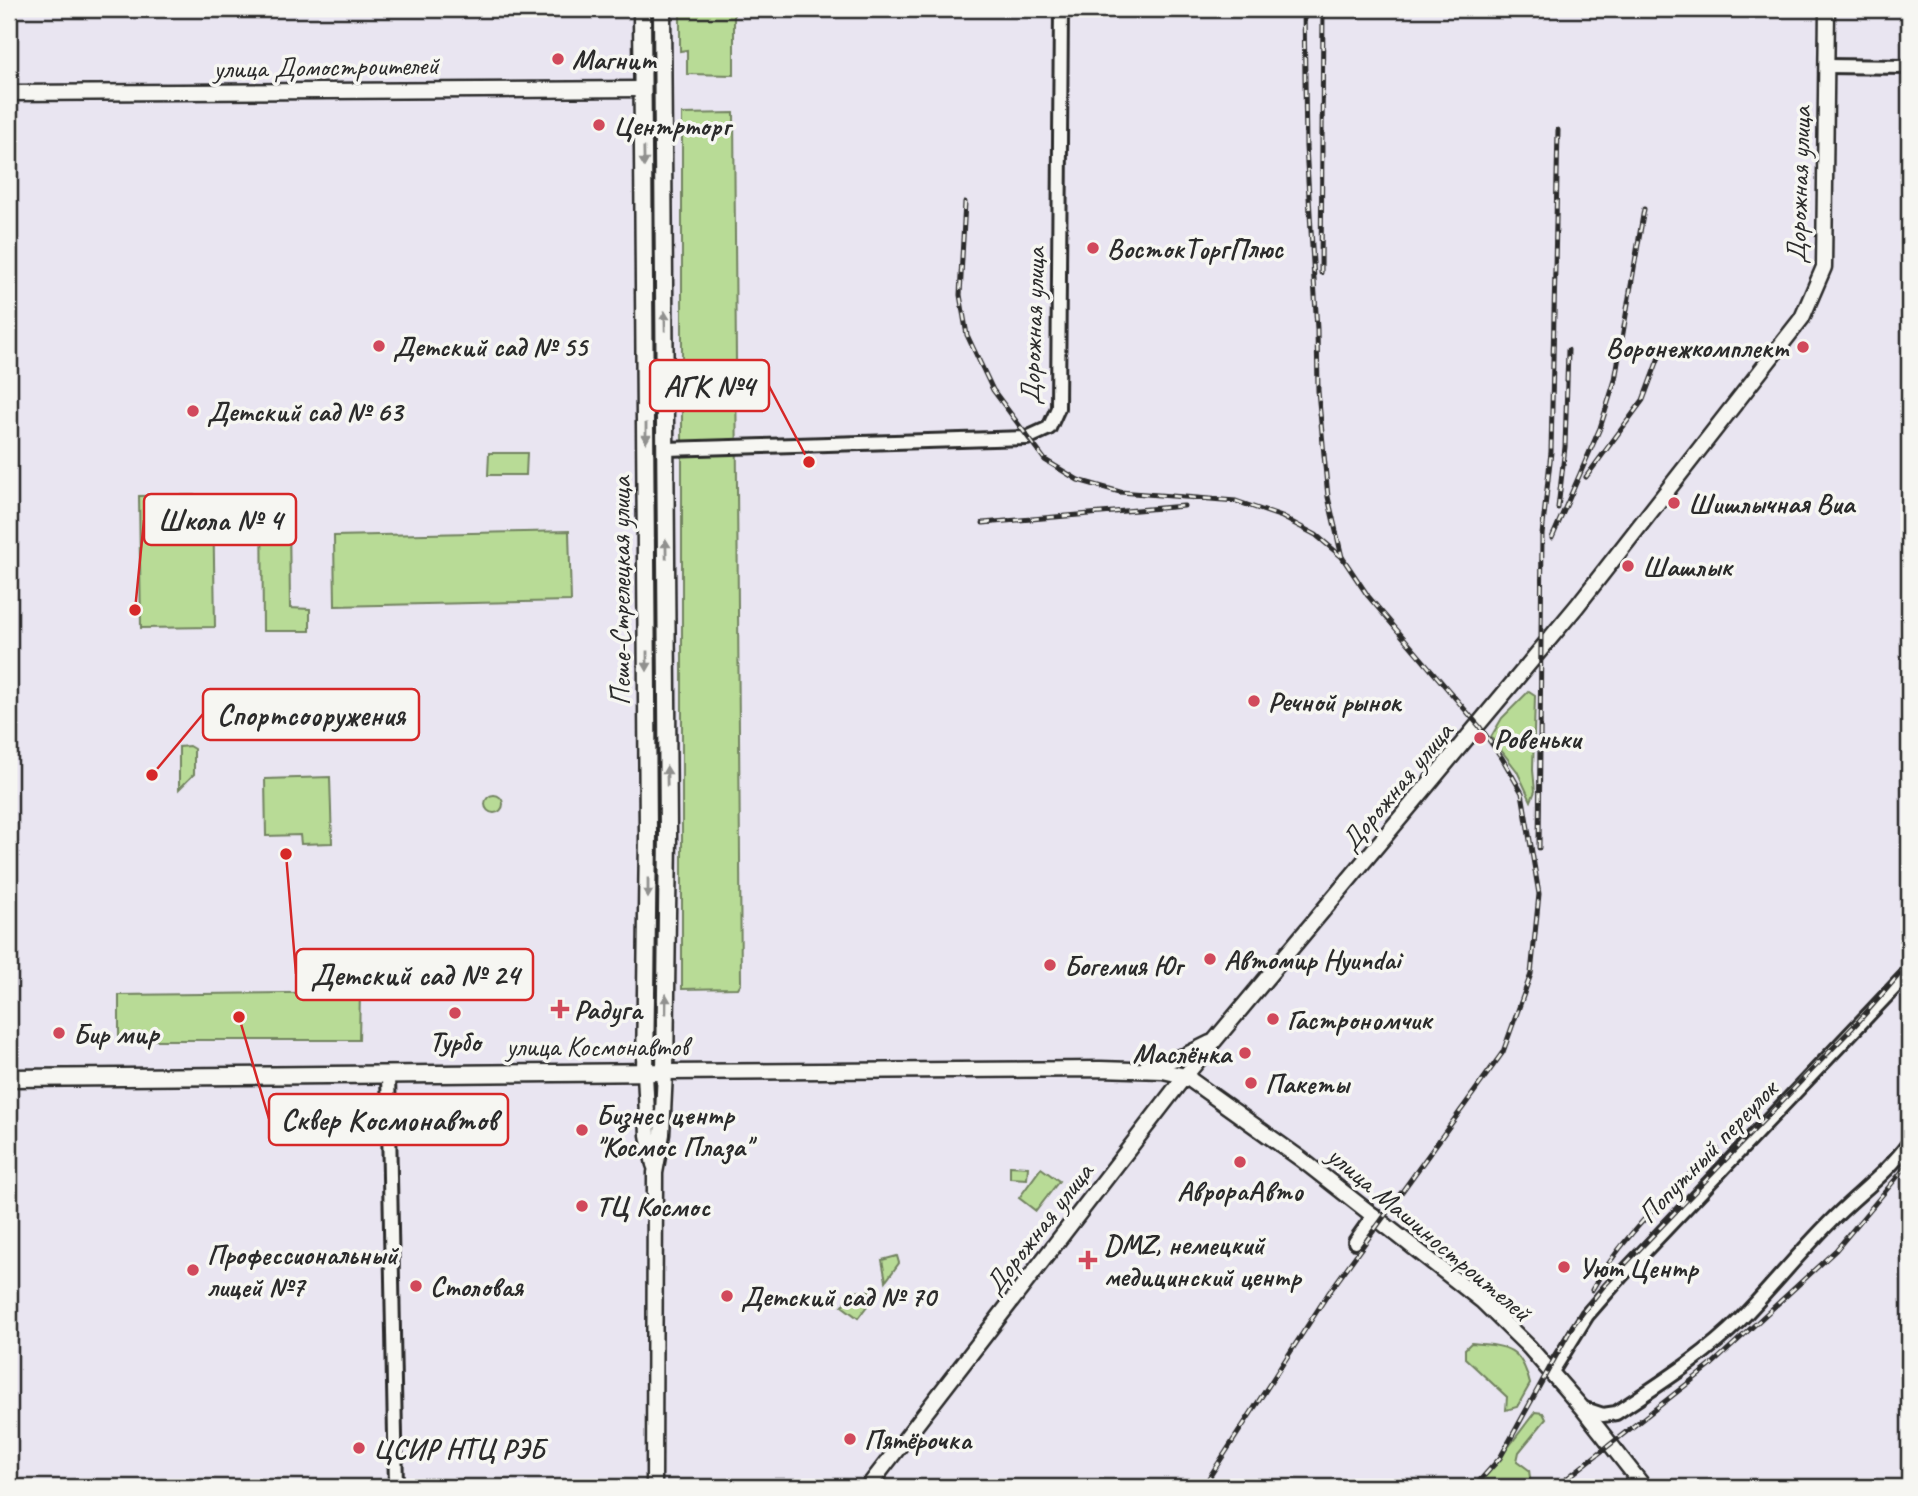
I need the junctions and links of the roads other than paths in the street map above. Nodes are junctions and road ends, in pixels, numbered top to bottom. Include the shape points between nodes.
1 (642, 9) edge
2 (662, 9) edge
3 (1061, 9) edge
4 (1827, 9) edge
5 (1826, 66) junction
6 (1909, 67) edge
7 (643, 89) junction
8 (9, 93) edge
9 (666, 449) junction
10 (1909, 972) edge
11 (1217, 1039) junction
12 (1134, 1069) junction
13 (665, 1072) junction
14 (388, 1073) junction
15 (645, 1073) junction
16 (1185, 1076) junction
17 (9, 1078) edge
18 (1909, 1143) edge
19 (655, 1173) junction
20 (1374, 1215) junction
21 (1355, 1242) dead end
22 (1551, 1373) junction
23 (1582, 1408) junction
24 (396, 1487) edge
25 (654, 1487) edge
26 (868, 1487) edge
27 (1644, 1487) edge

1 - 7 main road, Пеше-Стрелецкая улица
9 -> 2 main road, Пеше-Стрелецкая улица
3 - 9 street, Дорожная улица via 1058,408 1049,428 1027,438
4 - 5 street, Дорожная улица
5 - 6 street, Дорожная улица
5 - 11 street, Дорожная улица via 1824,267 1801,318 1577,606
7 - 8 street, улица Домостроителей
7 -> 15 main road, Пеше-Стрелецкая улица
13 -> 9 main road, Пеше-Стрелецкая улица
10 - 22 street, Попутный переулок via 1621,1276 1587,1315
11 - 12 street via 1184,1056
11 - 16 street, Дорожная улица
12 - 13 street, улица Космонавтов
12 - 16 street, улица Космонавтов
13 - 15 main road, улица Космонавтов
13 - 19 street, Пеше-Стрелецкая улица
14 - 15 main road, улица Космонавтов
14 - 17 main road, улица Космонавтов
14 - 24 street
15 - 19 street, Пеше-Стрелецкая улица
16 - 20 street, улица Машиностроителей
16 - 26 street, Дорожная улица
18 - 23 street via 1738,1322 1691,1362 1616,1413 1603,1415
19 - 25 street, Пеше-Стрелецкая улица
20 - 21 street
20 - 22 street, улица Машиностроителей via 1482,1301
22 - 23 street, улица Машиностроителей
23 - 27 street, улица Машиностроителей

